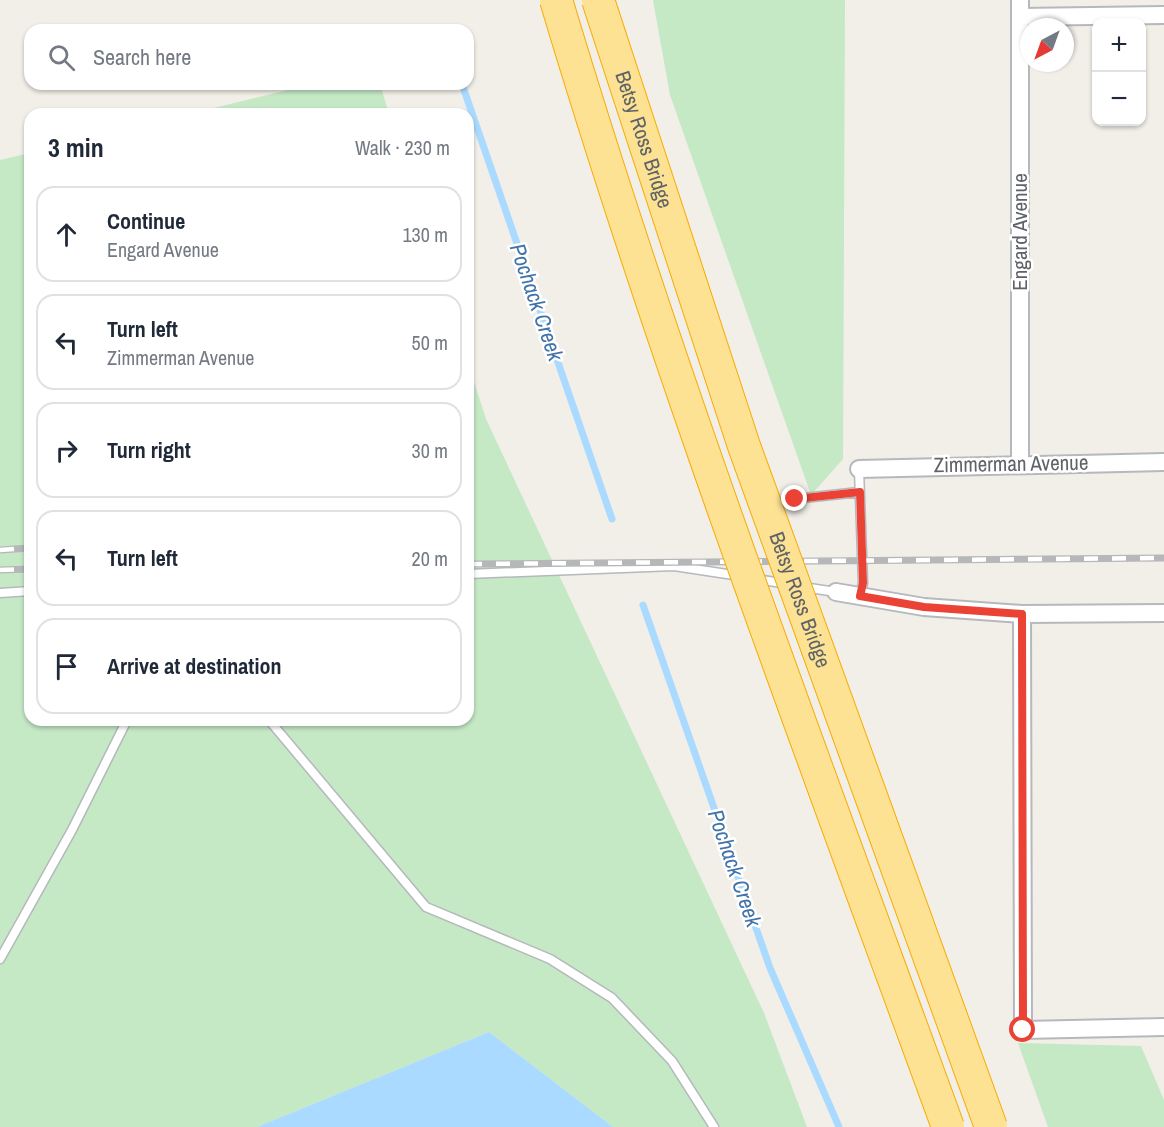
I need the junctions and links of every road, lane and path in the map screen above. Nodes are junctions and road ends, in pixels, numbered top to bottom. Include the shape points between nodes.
1 (556, 0) edge
2 (598, 0) edge
3 (1020, 8) edge
4 (1164, 15) edge
5 (1164, 462) edge
6 (1020, 464) junction
7 (859, 469) joint
8 (860, 492) junction
9 (795, 499) dead end
10 (474, 574) edge
11 (24, 591) edge
12 (0, 592) edge
13 (836, 592) joint
14 (860, 596) junction
15 (1164, 613) edge
16 (1022, 614) junction
17 (124, 726) edge
18 (274, 726) edge
19 (0, 959) edge
20 (1164, 1027) edge
21 (714, 1127) edge
22 (948, 1127) edge
23 (991, 1127) edge

1 - 22 highway, Betsy Ross Bridge, bridge via 675,368
2 - 23 highway, Betsy Ross Bridge, bridge via 744,446
3 - 4 street
3 - 6 street, Engard Avenue
5 - 6 street, Zimmerman Avenue
6 - 7 street, Zimmerman Avenue
7 - 8 lane
8 - 9 lane
8 - 14 lane
10 - 13 lane via 674,566
11 - 12 lane
13 - 14 street
14 - 16 street via 924,607
15 - 16 street
16 - 20 street via 1023,1030
17 - 19 lane
18 - 21 lane via 426,907 550,959 612,998 672,1061

